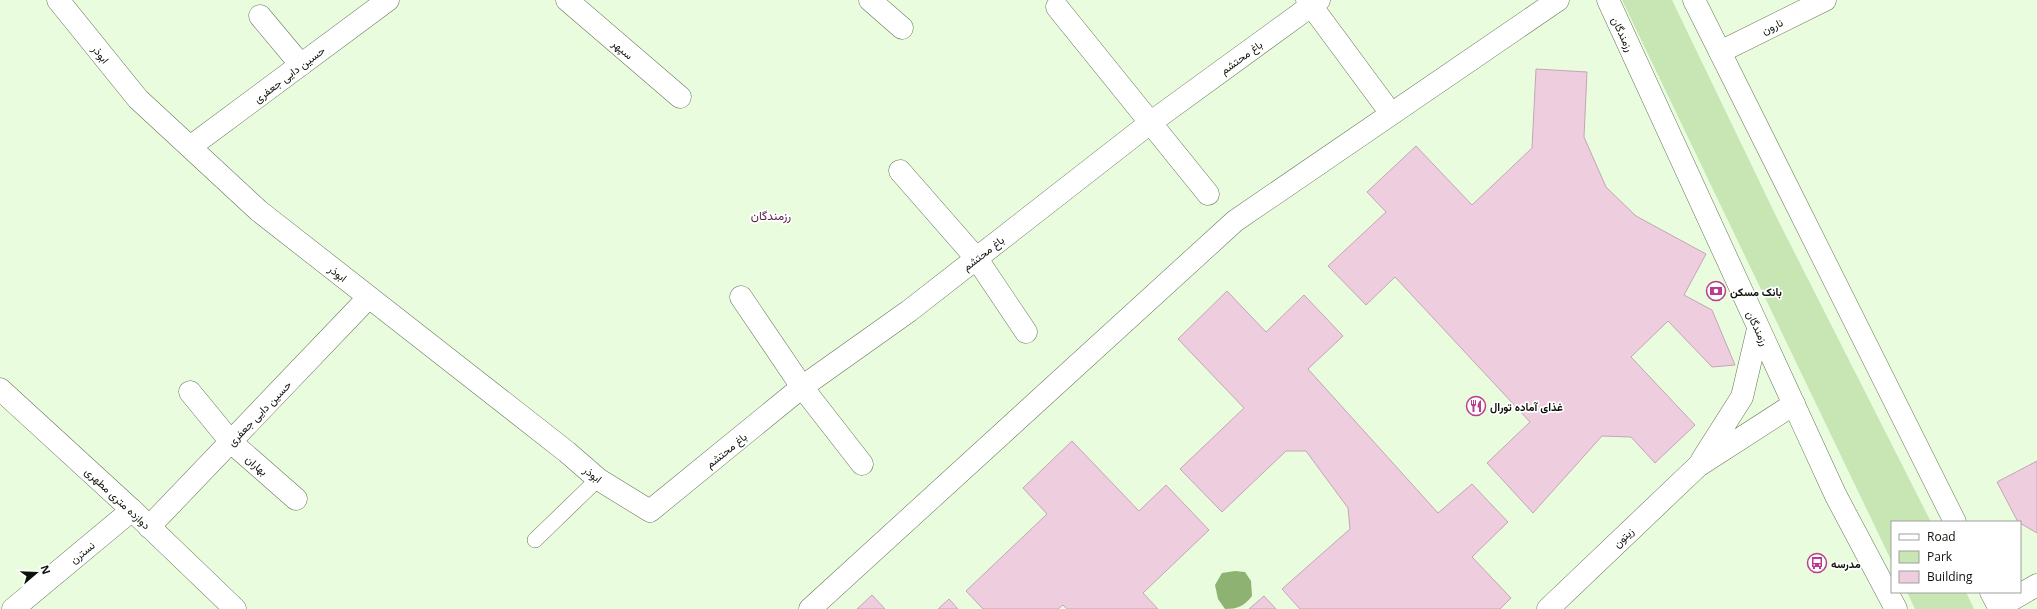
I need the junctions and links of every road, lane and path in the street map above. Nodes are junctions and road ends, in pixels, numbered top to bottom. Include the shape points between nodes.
1 (58, 0) edge
2 (567, 0) edge
3 (870, 0) edge
4 (1558, 0) edge
5 (1608, 0) edge
6 (1694, 0) edge
7 (1825, 0) edge
8 (384, 1) edge
9 (1313, 2) edge
10 (1057, 8) dead end
11 (260, 16) dead end
12 (902, 28) dead end
13 (1720, 52) junction
14 (301, 65) junction
15 (680, 97) dead end
16 (1384, 104) dead end
17 (1150, 123) junction
18 (190, 147) junction
19 (900, 171) dead end
20 (1208, 194) dead end
21 (977, 259) junction
22 (741, 297) dead end
23 (369, 298) junction
24 (1758, 328) junction
25 (1026, 332) dead end
26 (802, 387) junction
27 (0, 390) edge
28 (190, 392) dead end
29 (1794, 404) junction
30 (231, 442) junction
31 (862, 464) dead end
32 (1698, 466) junction
33 (598, 479) junction
34 (296, 499) dead end
35 (132, 510) junction
36 (650, 511) joint
37 (1954, 521) edge
38 (149, 527) junction
39 (535, 540) dead end
40 (2037, 585) edge
41 (2021, 592) edge
42 (2019, 593) edge
43 (1997, 603) edge
44 (13, 609) edge
45 (235, 609) edge
46 (810, 609) edge
47 (1548, 609) edge
48 (1896, 609) edge

1 - 18 street, ابوذر via 138,99
2 - 15 street, سپهر
3 - 12 street
4 - 46 street via 1235,221
5 - 24 street, رزمندگان
6 - 13 street
7 - 13 street, نارون
8 - 14 street, حسین دایی جعفری
9 - 16 street
9 - 17 street, باغ محتشم
10 - 17 street
11 - 14 street
13 - 37 street
14 - 18 street, حسین دایی جعفری
17 - 20 street
17 - 21 street, باغ محتشم
18 - 23 street, ابوذر via 259,211
19 - 21 street
21 - 25 street
21 - 26 street, باغ محتشم
22 - 26 street
23 - 30 street, حسین دایی جعفری
23 - 33 street, ابوذر
24 - 29 street, رزمندگان
24 - 32 street via 1742,397
26 - 31 street
26 - 36 street, باغ محتشم
27 - 35 street, دوازده متری مطهری
28 - 30 street, بهاران
29 - 32 street
29 - 48 street, رزمندگان via 1836,496
30 - 34 street, بهاران
30 - 38 street, حسین دایی جعفری
32 - 47 street, زیتون
33 - 36 street, ابوذر
33 - 39 lane
35 - 38 street, دوازده متری مطهری
35 - 44 street, نسترن
38 - 45 street, دوازده متری مطهری
40 - 41 street
42 - 43 street

